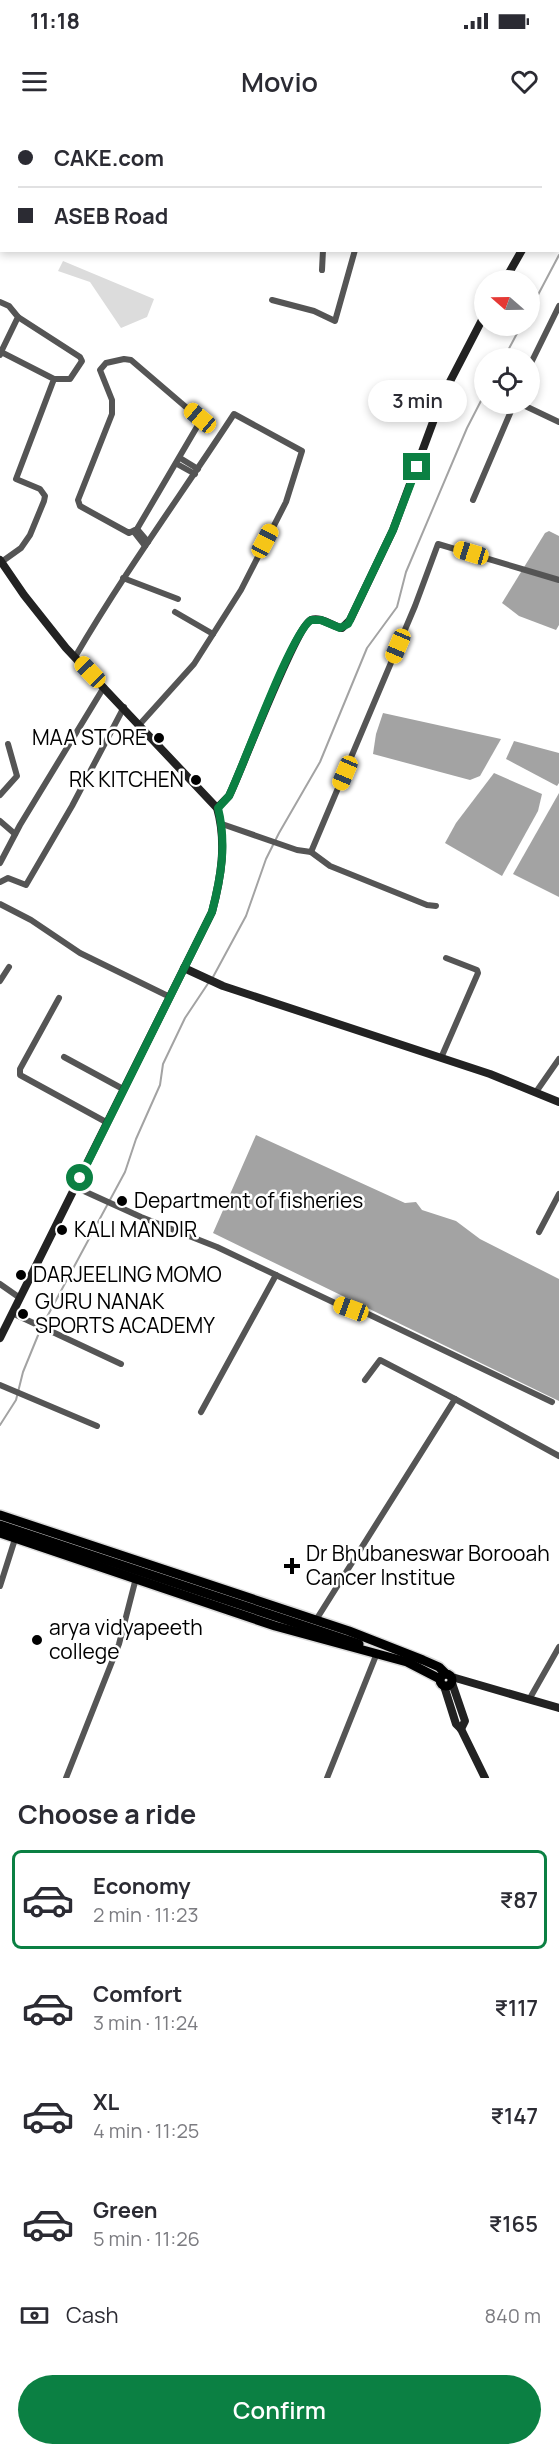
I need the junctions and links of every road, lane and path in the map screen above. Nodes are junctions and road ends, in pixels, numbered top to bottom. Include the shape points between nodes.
1 (0, 206) edge
2 (0, 228) edge
3 (323, 252) edge
4 (355, 252) edge
5 (521, 252) edge
6 (322, 270) dead end
7 (511, 270) edge
8 (272, 300) dead end
9 (0, 302) edge
10 (559, 306) edge
11 (18, 317) junction
12 (474, 335) edge
13 (538, 348) edge
14 (1, 353) edge
15 (54, 379) junction
16 (540, 413) edge
17 (510, 414) edge
18 (559, 422) edge
19 (179, 461) junction
20 (197, 472) junction
21 (473, 500) dead end
22 (135, 531) junction
23 (146, 544) junction
24 (0, 562) edge
25 (123, 578) junction
26 (559, 580) edge
27 (178, 599) dead end
28 (175, 612) dead end
29 (213, 634) junction
30 (75, 657) junction
31 (104, 687) junction
32 (124, 707) junction
33 (140, 724) junction
34 (8, 744) dead end
35 (0, 795) edge
36 (218, 808) junction
37 (0, 821) edge
38 (222, 824) junction
39 (15, 834) junction
40 (311, 852) junction
41 (0, 863) edge
42 (0, 882) edge
43 (0, 904) edge
44 (436, 906) dead end
45 (446, 958) dead end
46 (9, 967) dead end
47 (184, 968) junction
48 (0, 981) edge
49 (170, 997) junction
50 (59, 998) dead end
51 (64, 1058) dead end
52 (441, 1058) junction
53 (559, 1059) edge
54 (123, 1089) junction
55 (536, 1092) junction
56 (559, 1102) edge
57 (106, 1122) junction
58 (75, 1187) junction
59 (559, 1194) edge
60 (539, 1232) dead end
61 (276, 1275) junction
62 (0, 1284) edge
63 (20, 1298) junction
64 (12, 1313) junction
65 (0, 1338) edge
66 (121, 1364) dead end
67 (364, 1380) dead end
68 (0, 1385) edge
69 (455, 1399) junction
70 (552, 1402) dead end
71 (201, 1412) dead end
72 (97, 1426) dead end
73 (559, 1456) edge
74 (0, 1515) edge
75 (0, 1525) edge
76 (0, 1533) edge
77 (15, 1539) junction
78 (136, 1577) junction
79 (0, 1586) edge
80 (316, 1620) junction
81 (362, 1643) junction
82 (559, 1647) edge
83 (377, 1653) junction
84 (446, 1680) junction
85 (530, 1698) junction
86 (559, 1708) edge
87 (66, 1778) edge
88 (327, 1778) edge
89 (485, 1778) edge

1 - 2 street
3 - 6 street
4 - 8 street via 335,321
5 - 7 main road
9 - 11 street
10 - 13 street
11 - 14 street
11 - 15 street via 80,357 82,361 70,379
12 - 36 main road via 443,395 393,530 350,620 342,628 318,619 304,626 229,796
14 - 15 street
15 - 24 street via 16,479 40,489 44,501 21,548
16 - 18 street
17 - 21 street
19 - 20 street
19 - 22 street
19 - 22 street via 201,423 200,418 131,360 106,363 100,373 112,400 112,414 78,504 129,534
20 - 23 street
20 - 29 street via 234,414 302,451 286,502 241,590
22 - 23 street
23 - 25 street
24 - 30 main road
25 - 27 street
25 - 30 street
26 - 40 street via 438,544
28 - 29 street
29 - 33 street via 194,664
30 - 31 main road
31 - 32 main road
31 - 39 street
32 - 33 main road
32 - 42 street via 26,885 8,878
33 - 36 main road
34 - 35 street via 17,776
36 - 38 main road
37 - 39 street
38 - 40 street
38 - 47 main road via 220,881 215,902
39 - 41 street
40 - 44 street via 330,866
43 - 49 street via 80,953
45 - 52 street via 478,973
46 - 48 street
47 - 49 main road
47 - 52 main road via 223,986
49 - 54 main road
50 - 57 street via 20,1075
51 - 54 street
52 - 55 main road
53 - 55 street
54 - 57 main road
55 - 56 main road
57 - 58 main road
58 - 61 street
58 - 63 main road
59 - 60 street
61 - 70 street via 368,1314
61 - 71 street
62 - 63 street
63 - 64 main road
64 - 65 main road
64 - 66 street
67 - 69 street via 380,1360
68 - 72 street
69 - 73 street
69 - 80 street
74 - 80 main road
75 - 81 main road
76 - 77 main road
77 - 78 main road
77 - 79 street
78 - 81 main road via 275,1626
78 - 87 street via 119,1644
80 - 81 main road
81 - 83 main road
81 - 84 main road via 423,1660 439,1668
82 - 85 street
83 - 84 main road
83 - 88 street
84 - 85 main road
84 - 89 main road via 458,1695 465,1721 461,1729
85 - 86 main road

